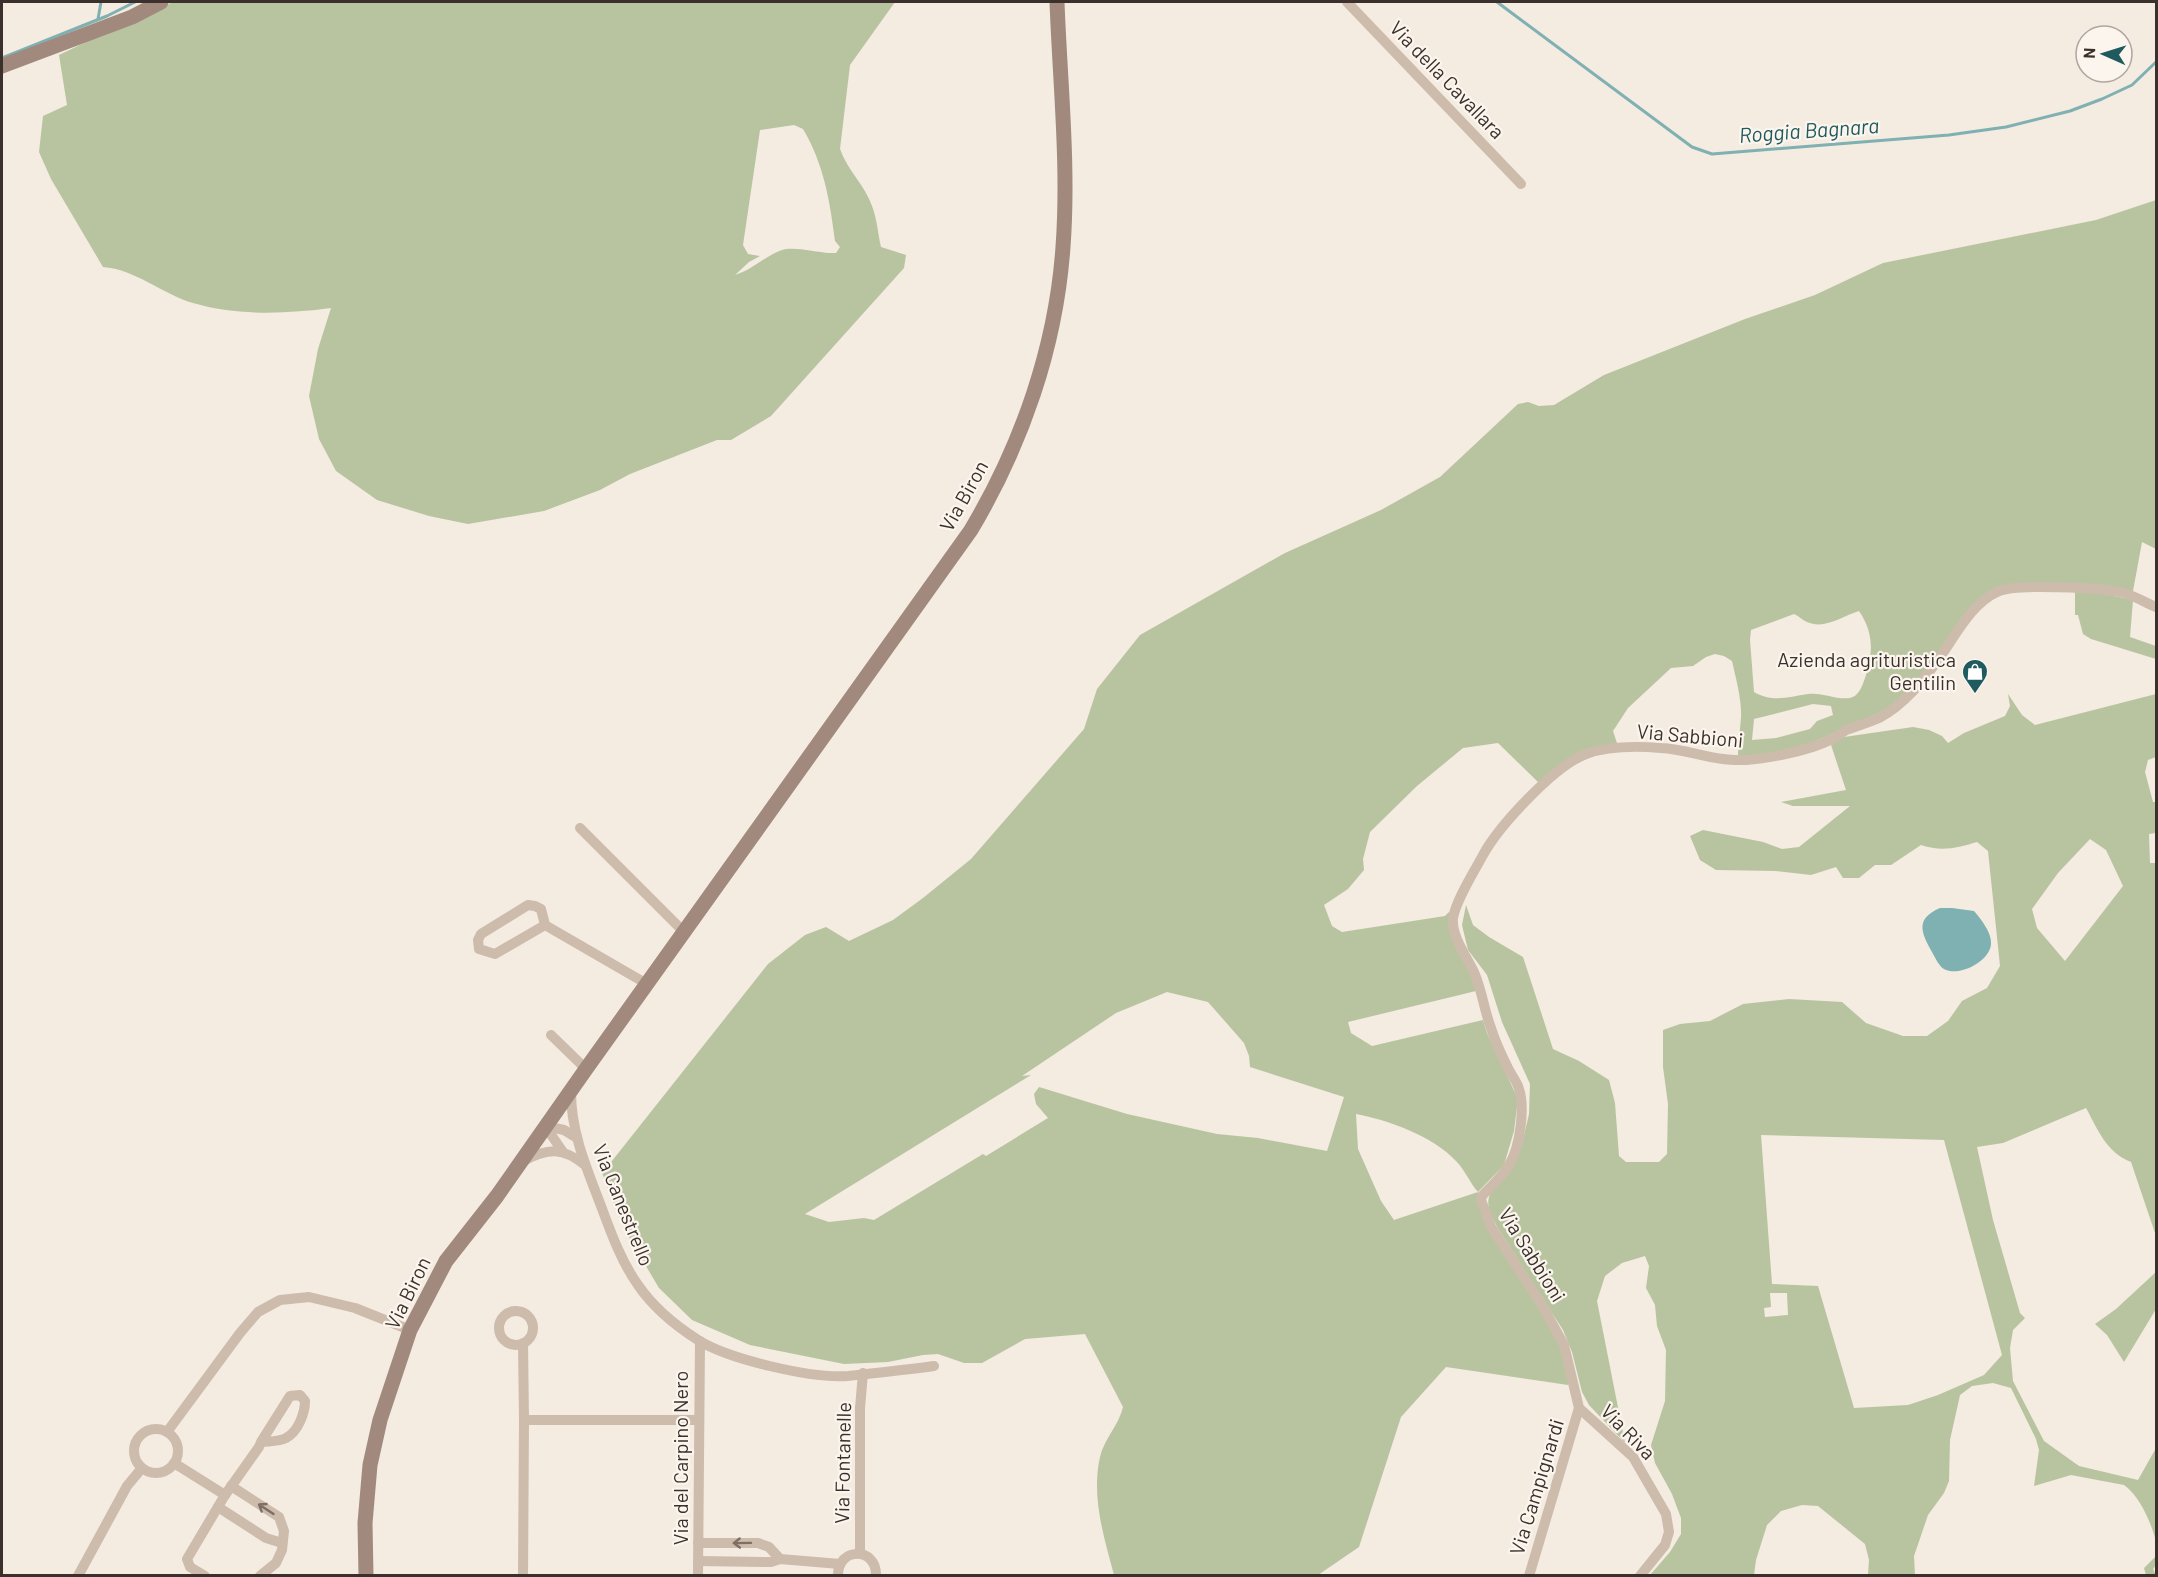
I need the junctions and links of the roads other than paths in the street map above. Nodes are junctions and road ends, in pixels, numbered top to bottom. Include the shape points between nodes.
1 (161, 2) edge
2 (1057, 2) edge
3 (1347, 2) edge
4 (2, 66) edge
5 (1521, 184) dead end
6 (2157, 607) edge
7 (579, 828) dead end
8 (544, 925) junction
9 (684, 932) junction
10 (647, 984) junction
11 (551, 1035) dead end
12 (586, 1069) junction
13 (571, 1092) junction
14 (545, 1126) junction
15 (577, 1138) junction
16 (563, 1152) junction
17 (518, 1163) junction
18 (585, 1166) junction
19 (410, 1330) junction
20 (700, 1341) junction
21 (523, 1343) dead end
22 (934, 1366) dead end
23 (863, 1373) junction
24 (1579, 1408) junction
25 (524, 1420) junction
26 (699, 1420) junction
27 (167, 1432) junction
28 (261, 1442) junction
29 (174, 1463) junction
30 (142, 1468) junction
31 (228, 1490) junction
32 (218, 1507) junction
33 (282, 1543) junction
34 (698, 1543) junction
35 (860, 1554) junction
36 (780, 1559) junction
37 (698, 1561) junction
38 (839, 1570) edge
39 (78, 1575) edge
40 (205, 1575) edge
41 (261, 1575) edge
42 (366, 1575) edge
43 (523, 1575) edge
44 (698, 1575) edge
45 (876, 1575) edge
46 (1529, 1575) edge
47 (1640, 1575) edge

1 - 4 street via 132,17
2 - 9 street, Via Biron via 1065,195 1063,246 1052,328 1025,420 971,530
3 - 5 street, Via della Cavallara
6 - 24 street, Via Sabbioni via 2127,594 2102,590 1997,591 1967,618 1910,695 1878,718 1831,740 1761,758 1728,760 1663,748 1588,753 1558,771 1494,838 1453,919 1478,981 1490,1026 1522,1099 1513,1157 1481,1200 1491,1227 1564,1345
7 - 9 street
8 - 8 street via 495,954 479,949 481,934 528,905 541,909
8 - 10 street
9 - 10 street, Via Biron
10 - 12 street, Via Biron
11 - 12 street
12 - 13 street, Via Biron
13 - 14 street, Via Biron
13 - 15 street, Via Canestrello
14 - 15 street, Via Canestrello
14 - 16 street
14 - 17 street, Via Biron
15 - 18 street, Via Canestrello
16 - 17 street via 536,1154
16 - 18 street
17 - 19 street, Via Biron via 446,1261
18 - 20 street, Via Canestrello via 616,1245 638,1286 672,1321
19 - 27 street via 355,1308 309,1297 280,1300 258,1312 240,1333
19 - 42 street, Via Biron via 380,1420 370,1465
20 - 23 street, Via Canestrello via 740,1358 785,1369 825,1375
20 - 26 street, Via del Carpino Nero
21 - 25 street
22 - 23 street, Via Canestrello
23 - 35 street, Via Fontanelle
24 - 46 street, Via Campignardi
24 - 47 street, Via Riva via 1634,1457 1666,1514 1669,1532 1665,1545
25 - 26 street
25 - 43 street
26 - 34 street, Via del Carpino Nero
27 - 29 street via 177,1446
27 - 30 street via 153,1429 136,1442 135,1456
28 - 28 street via 286,1438 295,1430 305,1411 300,1395 291,1396
28 - 31 street
29 - 30 street via 159,1473
29 - 31 street
30 - 39 street
31 - 32 street
33 -> 31 street via 284,1531 279,1517
32 - 33 street via 266,1538
32 - 40 street via 187,1560 190,1567
33 - 41 street via 276,1563
36 -> 34 street via 769,1547 758,1543
34 - 37 street, Via del Carpino Nero
35 - 38 street via 849,1556
35 - 45 street via 872,1560
36 - 37 street
36 - 38 street
37 - 44 street, Via del Carpino Nero

